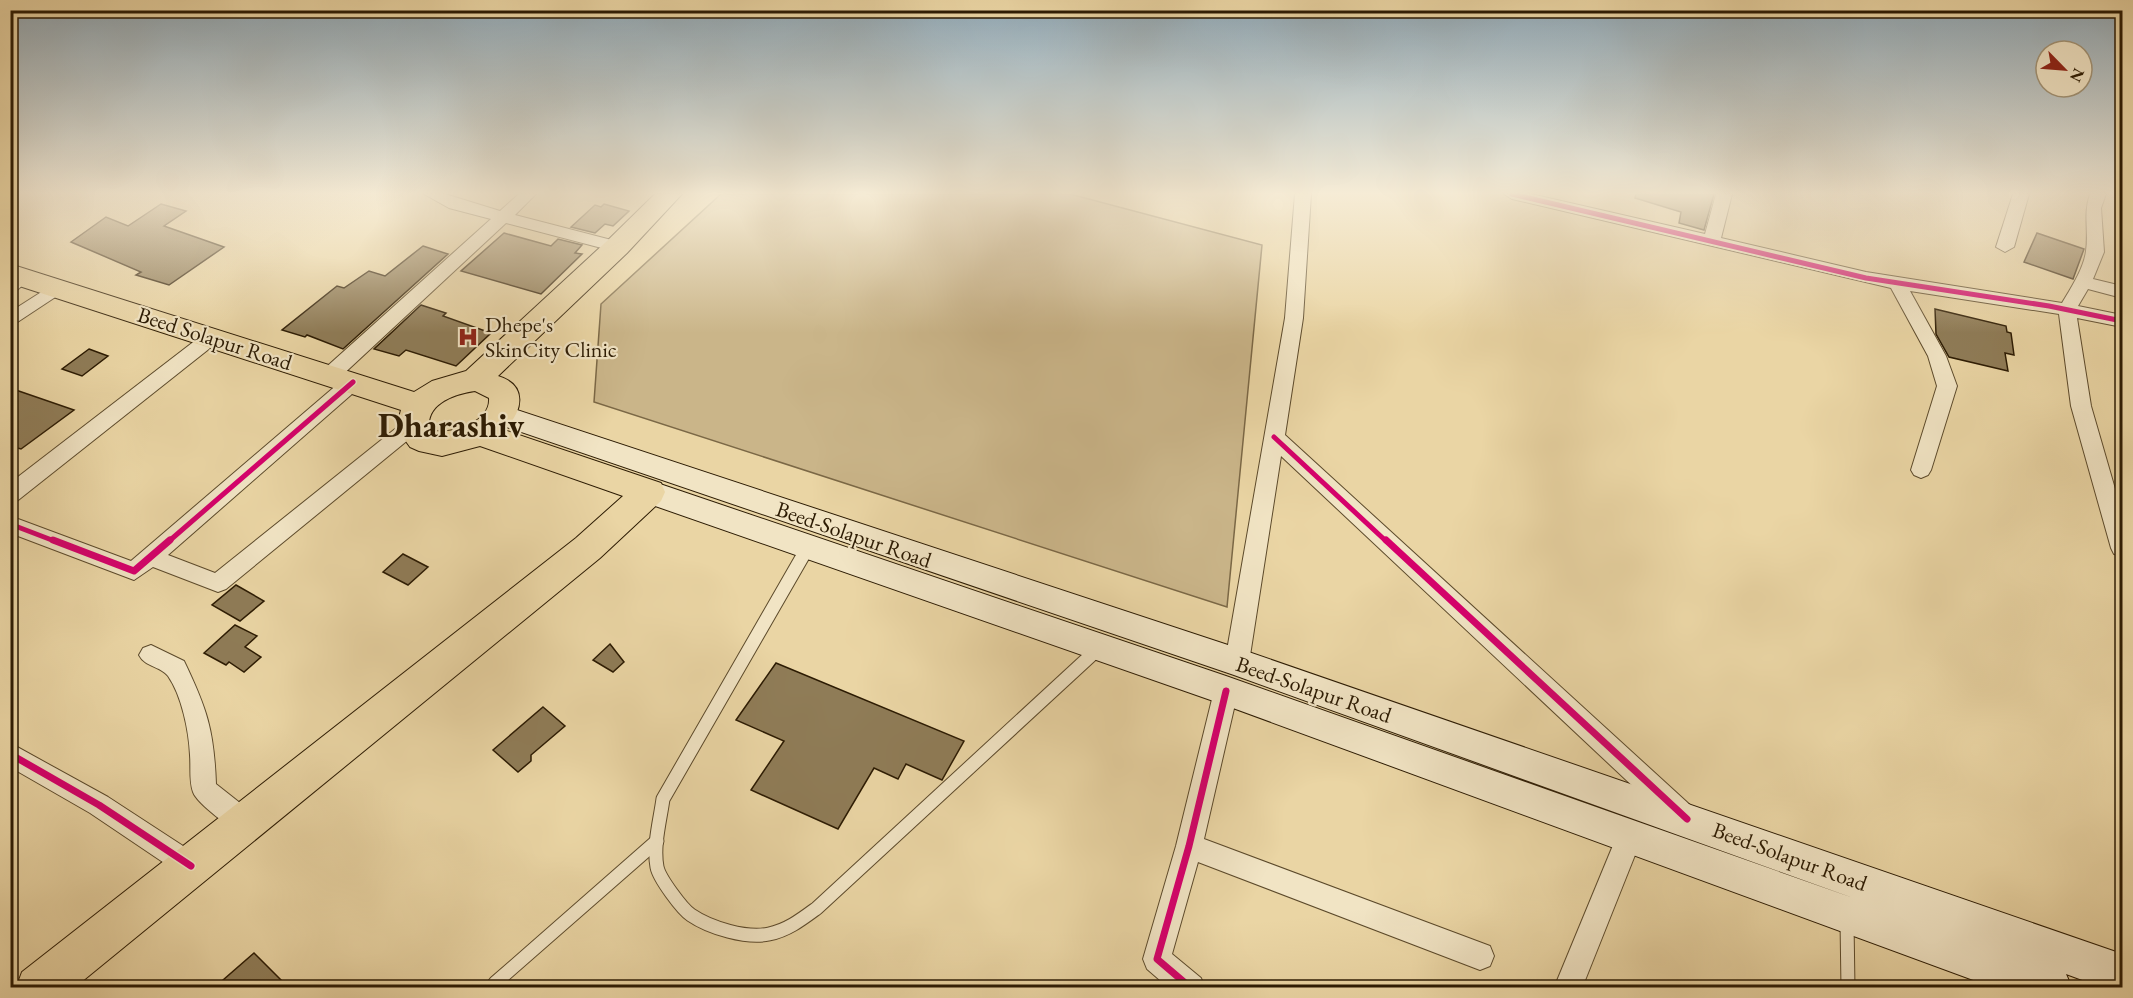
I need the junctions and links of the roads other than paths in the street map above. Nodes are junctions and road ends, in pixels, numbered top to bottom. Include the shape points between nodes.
1 (480, 241) edge
2 (592, 241) edge
3 (623, 241) edge
4 (635, 241) edge
5 (1300, 241) edge
6 (1712, 241) edge
7 (2007, 241) edge
8 (2094, 241) edge
9 (617, 247) junction
10 (2005, 247) dead end
11 (15, 279) edge
12 (1897, 282) junction
13 (2083, 282) junction
14 (57, 288) junction
15 (2122, 292) edge
16 (2067, 309) junction
17 (10, 321) edge
18 (2122, 321) edge
19 (212, 337) junction
20 (341, 378) junction
21 (488, 404) junction
22 (416, 416) junction
23 (1274, 437) junction
24 (1921, 470) dead end
25 (649, 492) junction
26 (10, 495) edge
27 (10, 524) edge
28 (808, 547) junction
29 (2122, 548) edge
30 (150, 557) junction
31 (1099, 648) junction
32 (151, 655) dead end
33 (1231, 677) junction
34 (10, 754) edge
35 (1687, 819) junction
36 (245, 823) junction
37 (1630, 835) junction
38 (657, 841) junction
39 (1189, 846) junction
40 (191, 866) junction
41 (1847, 913) junction
42 (1480, 956) dead end
43 (2122, 974) edge
44 (495, 983) dead end
45 (38, 987) edge
46 (1191, 987) edge
47 (1568, 987) edge
48 (1848, 987) edge
49 (2052, 987) edge

1 - 20 street
2 - 9 street
3 - 9 main road
4 - 21 main road
5 - 23 street via 1294,318
6 - 12 street
7 - 10 street
8 - 13 street via 2095,252
9 - 21 main road
11 - 14 main road, Beed Solapur Road
12 - 16 street
12 - 24 street via 1937,356 1947,386
13 - 15 street
13 - 16 street
14 - 17 street
14 - 19 main road, Beed Solapur Road
16 - 18 street
16 - 29 street via 2081,406
19 - 20 main road, Beed Solapur Road
19 - 26 street
20 - 22 main road, Beed Solapur Road
20 - 30 street
21 - 22 main road via 444,387
21 - 22 main road, Beed Solapur Road via 453,444 438,444 417,436
21 - 25 main road
21 - 33 main road, Beed-Solapur Road
22 - 30 street via 218,583
23 - 33 street
23 - 35 street
25 - 28 main road, Beed-Solapur Road
25 - 36 main road via 588,548
27 - 30 street via 134,572
28 - 31 main road, Beed-Solapur Road
28 - 38 lane via 663,799
31 - 33 main road, Beed-Solapur Road
31 - 38 lane via 798,923 769,934 743,936 690,915 657,869
32 - 36 street via 176,668 197,716 204,789
33 - 35 main road, Beed-Solapur Road
33 - 37 main road, Beed-Solapur Road
33 - 39 street
34 - 40 street via 99,805
35 - 43 main road, Beed-Solapur Road
36 - 40 main road
37 - 41 main road, Beed-Solapur Road
37 - 47 street
38 - 44 lane
39 - 42 street
39 - 46 street via 1157,959
40 - 45 main road
41 - 48 lane
41 - 49 main road, Beed-Solapur Road

